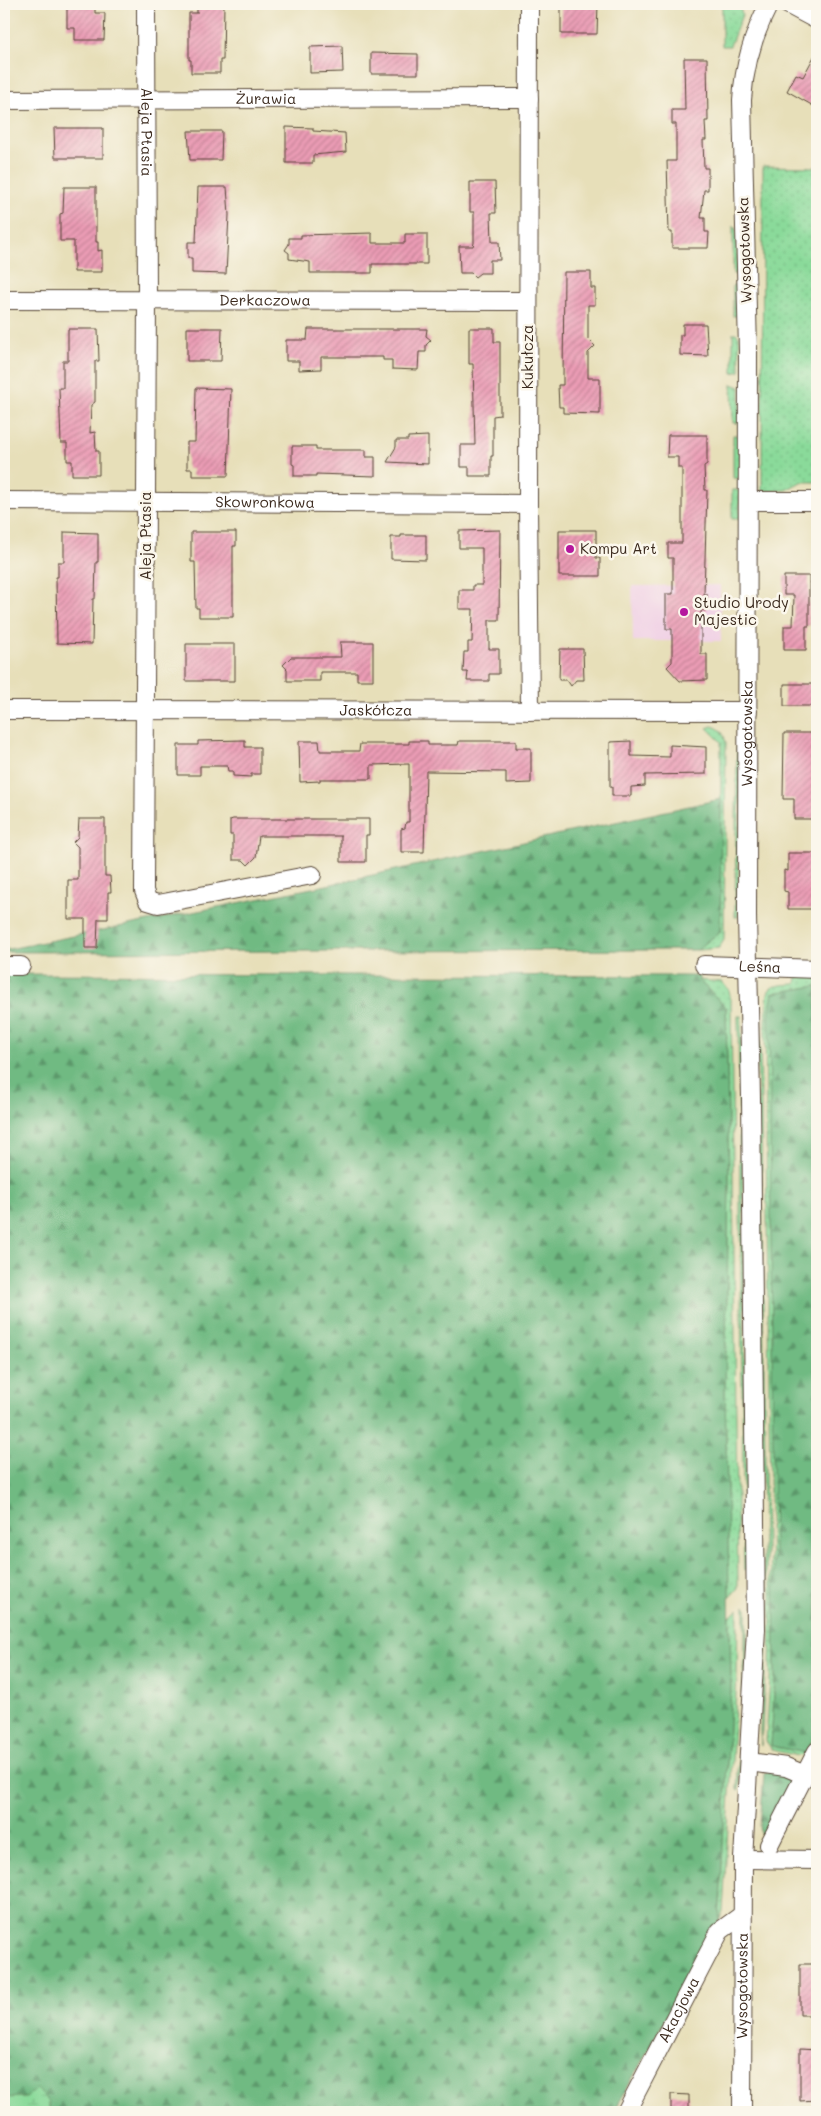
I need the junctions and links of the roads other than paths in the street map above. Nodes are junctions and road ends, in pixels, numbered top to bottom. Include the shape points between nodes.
1 (146, 4) edge
2 (529, 4) edge
3 (770, 4) edge
4 (787, 4) edge
5 (817, 20) edge
6 (529, 98) junction
7 (4, 100) edge
8 (146, 100) junction
9 (4, 300) edge
10 (147, 300) junction
11 (528, 301) junction
12 (4, 501) edge
13 (145, 501) junction
14 (749, 501) junction
15 (817, 501) edge
16 (528, 504) junction
17 (4, 710) edge
18 (146, 710) junction
19 (530, 711) junction
20 (748, 711) junction
21 (312, 874) dead end
22 (704, 965) dead end
23 (748, 967) junction
24 (817, 969) edge
25 (817, 1751) edge
26 (749, 1762) junction
27 (805, 1775) junction
28 (769, 1845) dead end
29 (743, 1859) junction
30 (817, 1860) edge
31 (742, 1914) junction
32 (626, 2112) edge
33 (742, 2112) edge

1 - 8 street, Aleja Ptasia
2 - 6 street, Kukułcza
3 - 14 street, Wysogotowska via 746,63 742,100
4 - 5 street
6 - 8 street, Żurawia
6 - 11 street, Kukułcza
7 - 8 street, Żurawia
8 - 10 street, Aleja Ptasia
9 - 10 street, Derkaczowa
10 - 11 street, Derkaczowa
10 - 13 street, Aleja Ptasia
11 - 16 street, Kukułcza
12 - 13 street, Skowronkowa
13 - 16 street, Skowronkowa
13 - 18 street, Aleja Ptasia
14 - 15 street
14 - 20 street, Wysogotowska
16 - 19 street, Kukułcza
17 - 18 street, Jaskółcza
18 - 19 street, Jaskółcza
18 - 21 street, Aleja Ptasia via 144,891 148,901 158,904
19 - 20 street, Jaskółcza
20 - 23 street, Wysogotowska
22 - 23 street, Leśna
23 - 24 street, Leśna
23 - 26 street, Wysogotowska via 756,1629
25 - 27 street
26 - 27 street via 786,1767
26 - 29 street, Wysogotowska
27 - 28 street
29 - 30 street
29 - 31 street, Wysogotowska
31 - 32 street, Akacjowa via 720,1931
31 - 33 street, Wysogotowska

